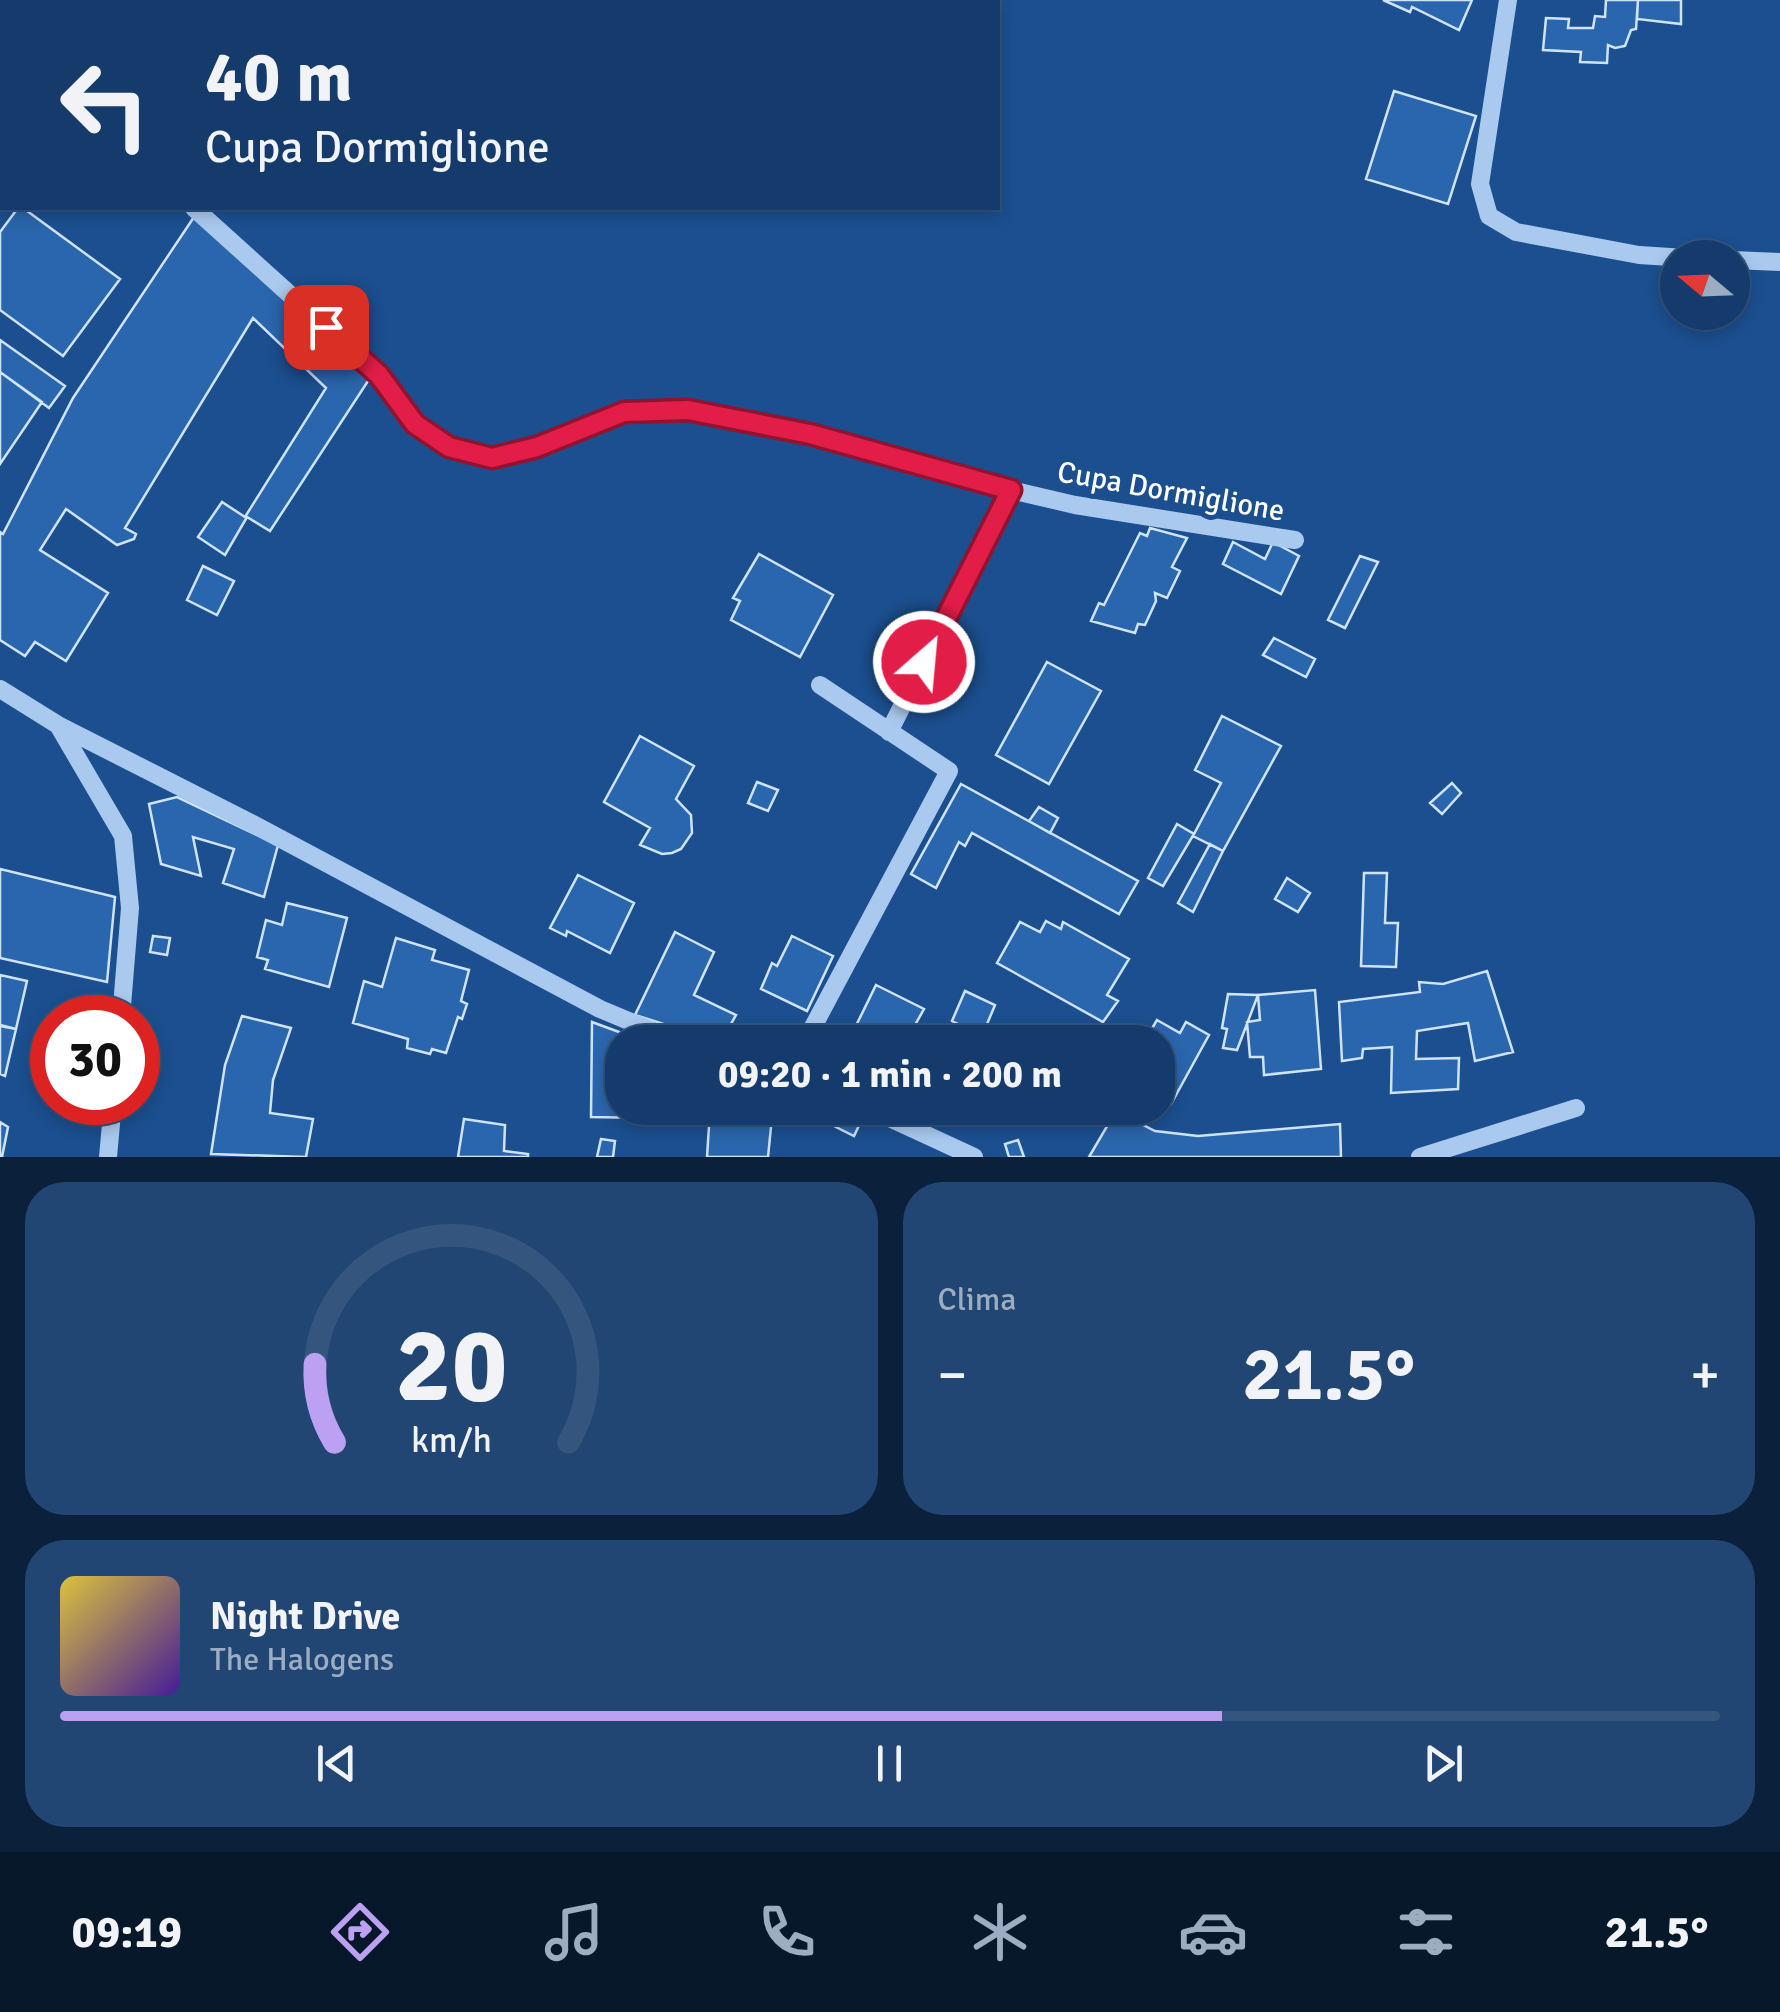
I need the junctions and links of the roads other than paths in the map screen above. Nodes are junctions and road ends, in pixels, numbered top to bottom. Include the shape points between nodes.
1 (1508, 0) edge
2 (196, 210) edge
3 (1660, 256) edge
4 (1750, 261) edge
5 (1780, 262) edge
6 (1011, 490) junction
7 (1295, 540) dead end
8 (820, 685) dead end
9 (0, 689) edge
10 (58, 725) junction
11 (889, 732) junction
12 (123, 995) edge
13 (638, 1025) edge
14 (814, 1025) edge
15 (1576, 1108) dead end
16 (111, 1125) edge
17 (905, 1125) edge
18 (108, 1157) edge
19 (974, 1157) edge
20 (1420, 1157) edge

1 - 3 street via 1480,184 1490,216 1516,232
2 - 6 street, Cupa Dormiglione via 379,375 415,424 449,447 492,458 624,412 688,410 810,434
4 - 5 street
6 - 7 street, Cupa Dormiglione
6 - 11 street
8 - 11 street
9 - 10 street
10 - 12 street via 124,836 130,908
10 - 13 street
11 - 14 street via 948,771
15 - 20 street
16 - 18 street
17 - 19 street

